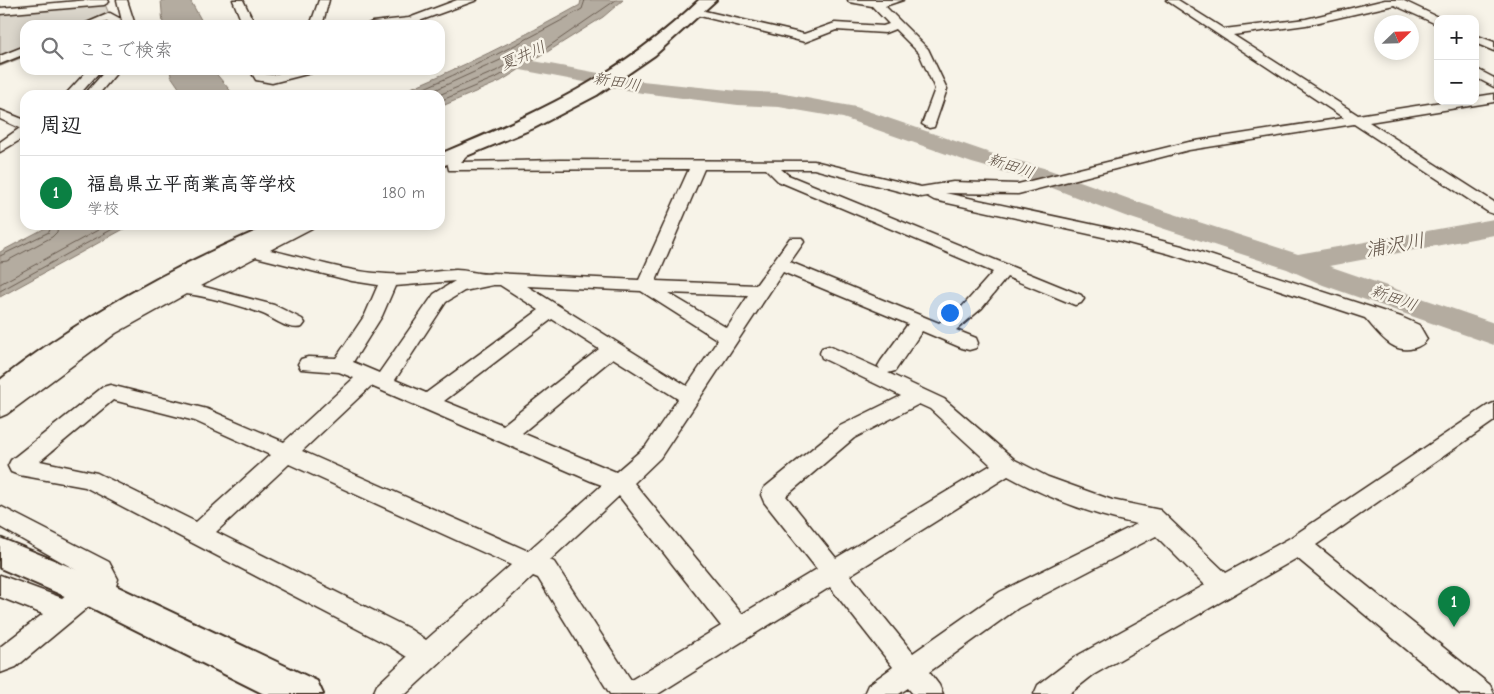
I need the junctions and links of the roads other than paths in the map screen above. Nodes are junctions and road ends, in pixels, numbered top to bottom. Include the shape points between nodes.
1 (122, 0) edge
2 (238, 0) edge
3 (324, 0) edge
4 (472, 0) edge
5 (708, 0) edge
6 (852, 0) edge
7 (898, 0) edge
8 (1171, 0) edge
9 (103, 1) edge
10 (1394, 1) edge
11 (878, 4) junction
12 (0, 11) edge
13 (696, 12) junction
14 (1434, 19) edge
15 (111, 20) edge
16 (128, 20) edge
17 (247, 20) edge
18 (318, 20) edge
19 (414, 20) edge
20 (429, 20) edge
21 (897, 24) junction
22 (1222, 33) junction
23 (1479, 40) edge
24 (1492, 46) edge
25 (1479, 48) edge
26 (20, 52) edge
27 (3, 61) edge
28 (1479, 74) edge
29 (90, 75) edge
30 (109, 75) edge
31 (259, 75) edge
32 (288, 75) edge
33 (1494, 82) edge
34 (77, 90) edge
35 (95, 90) edge
36 (1494, 98) edge
37 (1479, 100) edge
38 (1452, 105) edge
39 (0, 114) edge
40 (1358, 121) junction
41 (20, 123) edge
42 (929, 124) dead end
43 (20, 134) edge
44 (0, 148) edge
45 (20, 150) edge
46 (0, 163) edge
47 (699, 164) junction
48 (772, 165) junction
49 (445, 166) edge
50 (920, 192) junction
51 (1494, 209) edge
52 (278, 230) edge
53 (296, 230) edge
54 (796, 242) dead end
55 (254, 252) junction
56 (780, 264) junction
57 (1005, 269) junction
58 (389, 280) junction
59 (499, 280) junction
60 (183, 288) junction
61 (648, 288) junction
62 (760, 291) junction
63 (1075, 298) dead end
64 (552, 310) junction
65 (1371, 314) dead end
66 (919, 322) junction
67 (296, 323) dead end
68 (940, 331) junction
69 (729, 338) junction
70 (969, 344) dead end
71 (612, 348) junction
72 (829, 353) dead end
73 (308, 364) dead end
74 (341, 365) junction
75 (888, 366) dead end
76 (376, 379) junction
77 (0, 395) edge
78 (920, 395) junction
79 (689, 397) junction
80 (428, 402) junction
81 (0, 409) edge
82 (1494, 411) edge
83 (505, 435) junction
84 (287, 452) junction
85 (1007, 466) junction
86 (621, 483) junction
87 (0, 516) edge
88 (1158, 524) junction
89 (198, 535) junction
90 (1298, 545) junction
91 (0, 553) edge
92 (532, 562) junction
93 (833, 572) junction
94 (0, 586) edge
95 (1223, 587) junction
96 (86, 599) junction
97 (739, 630) junction
98 (428, 656) junction
99 (0, 660) edge
100 (911, 670) junction
101 (304, 694) edge
102 (386, 694) edge
103 (624, 694) edge
104 (633, 694) edge
105 (877, 694) edge
106 (930, 694) edge
107 (1047, 694) edge
108 (1481, 694) edge

1 - 16 street
2 - 17 street
3 - 18 street
4 - 19 street
4 - 20 street
5 - 13 street
6 - 11 street
7 - 11 street
8 - 22 street
9 - 12 street
9 - 15 street
10 - 14 street
10 - 22 street via 1306,22
11 - 21 street
13 - 21 street via 805,38 835,26 885,30
13 - 49 street via 630,66 583,96 466,150
21 - 42 street via 924,52 941,89
22 - 40 street
23 - 24 street
24 - 25 street
26 - 27 street
28 - 33 street
29 - 34 street
30 - 35 street
31 - 32 street via 272,79
36 - 37 street
38 - 40 street
39 - 41 street
40 - 50 street via 1189,146 1018,189 953,187
40 - 51 street
43 - 44 street
45 - 46 street
47 - 48 street
47 - 49 street
47 - 61 street via 647,278
48 - 50 street via 814,165
48 - 57 street via 773,170 784,178
50 - 65 street via 1176,250
52 - 77 street via 223,255 109,318 53,354
53 - 55 street
54 - 56 street
55 - 58 street via 341,274
55 - 60 street
56 - 62 street
56 - 66 street
57 - 63 street
57 - 68 street via 971,309 954,325
58 - 59 street via 450,275
58 - 74 street via 373,316
59 - 61 street
59 - 64 street
59 - 76 street via 459,286 440,298
60 - 67 street via 268,309
60 - 81 street via 110,329
61 - 62 street
61 - 69 street
62 - 69 street
64 - 71 street
64 - 80 street
66 - 68 street
66 - 75 street
68 - 70 street
69 - 79 street
71 - 79 street
71 - 83 street
72 - 78 street
73 - 74 street
74 - 76 street
76 - 80 street
76 - 84 street
78 - 85 street via 937,404
78 - 93 street via 847,432 772,495
79 - 86 street via 653,452
80 - 83 street
82 - 90 street
83 - 86 street
84 - 89 street
84 - 89 street via 200,414 110,392 19,466 89,479
84 - 92 street
85 - 88 street via 1058,490 1112,509 1152,517
85 - 93 street
86 - 92 street
86 - 97 street
87 - 96 street via 101,570 106,579
88 - 95 street
88 - 100 street via 1009,600
89 - 98 street via 399,637
90 - 95 street
90 - 108 street
91 - 96 street
92 - 98 street
92 - 103 street via 546,570
93 - 97 street
93 - 100 street
94 - 96 street
95 - 107 street via 1084,666
96 - 99 street
96 - 101 street
97 - 104 street
98 - 102 street
100 - 105 street
100 - 106 street

